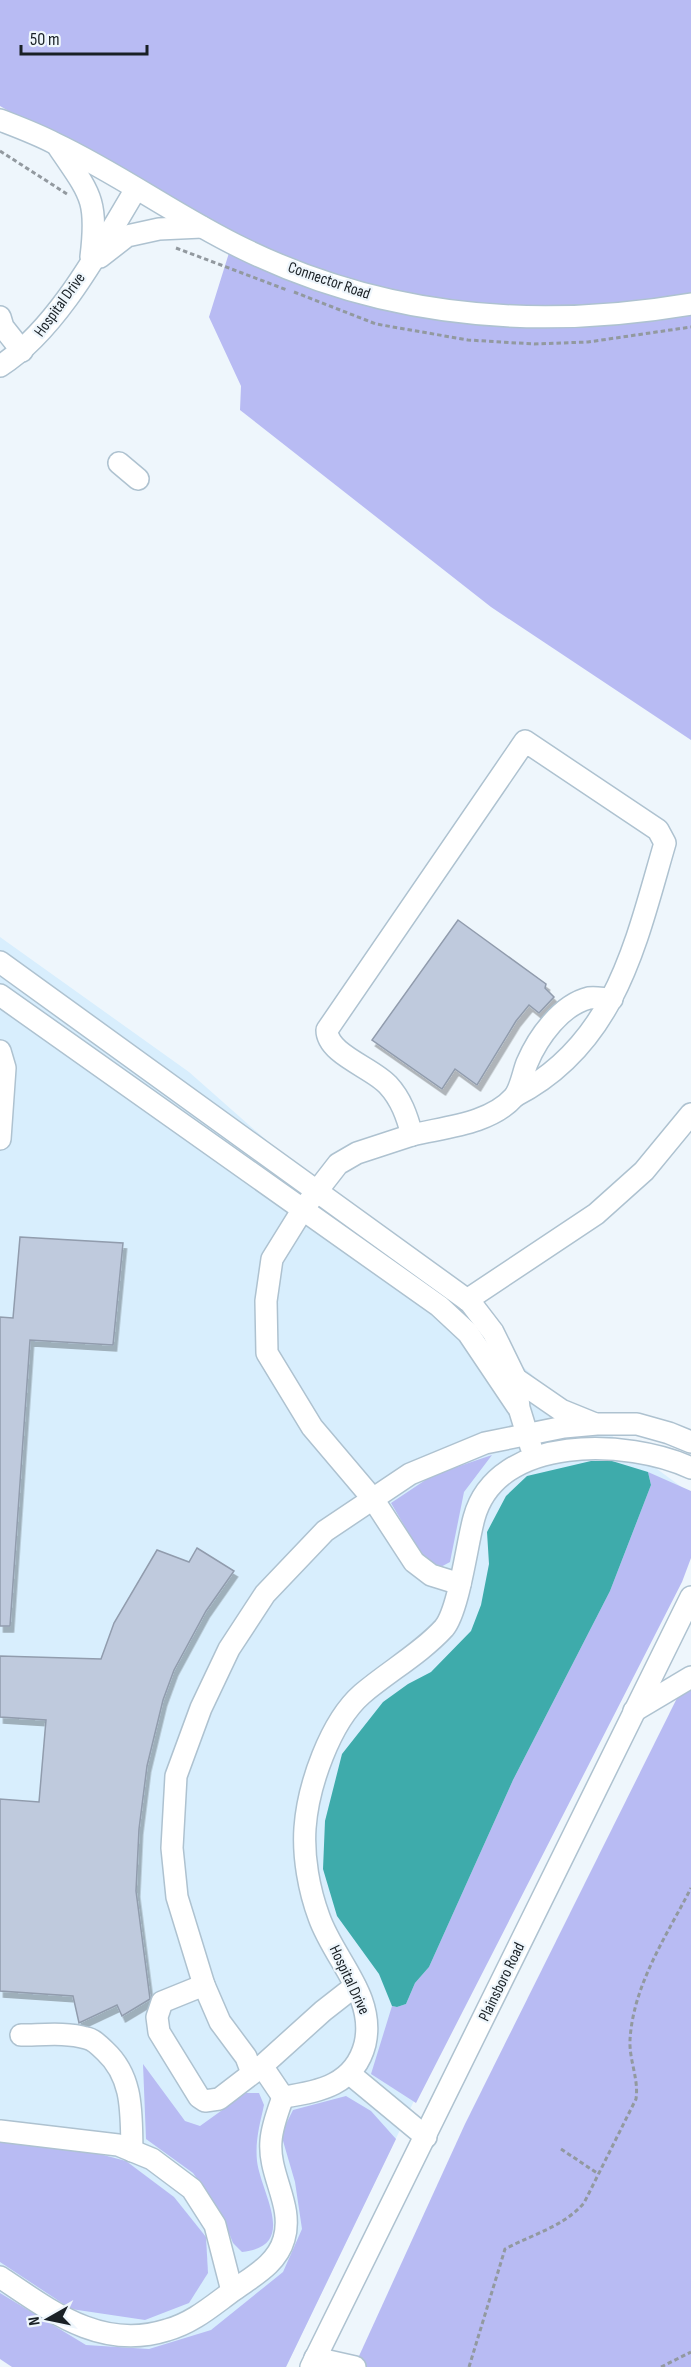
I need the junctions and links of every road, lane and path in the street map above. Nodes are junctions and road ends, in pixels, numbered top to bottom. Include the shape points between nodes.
1 (0, 120) edge
2 (55, 143) junction
3 (136, 189) junction
4 (202, 227) junction
5 (90, 265) junction
6 (691, 304) edge
7 (0, 317) edge
8 (22, 351) junction
9 (0, 366) edge
10 (119, 463) dead end
11 (138, 479) dead end
12 (0, 962) edge
13 (0, 995) edge
14 (612, 999) junction
15 (0, 1051) edge
16 (515, 1096) junction
17 (691, 1114) edge
18 (412, 1135) junction
19 (0, 1138) edge
20 (316, 1191) junction
21 (303, 1209) junction
22 (467, 1300) junction
23 (516, 1379) junction
24 (519, 1408) junction
25 (597, 1424) junction
26 (527, 1434) junction
27 (691, 1442) edge
28 (534, 1456) junction
29 (691, 1468) edge
30 (373, 1499) junction
31 (460, 1584) junction
32 (691, 1597) edge
33 (691, 1677) edge
34 (634, 1711) junction
35 (691, 1888) edge
36 (204, 1985) junction
37 (355, 1986) junction
38 (21, 2035) dead end
39 (257, 2069) junction
40 (350, 2074) junction
41 (284, 2097) junction
42 (0, 2131) edge
43 (426, 2136) junction
44 (561, 2149) dead end
45 (132, 2151) junction
46 (597, 2173) junction
47 (0, 2277) edge
48 (232, 2291) junction
49 (691, 2352) edge
50 (313, 2362) edge
51 (354, 2367) edge
52 (469, 2367) edge
53 (661, 2367) edge

1 - 2 street, Connector Road
2 - 3 street, Connector Road
2 - 5 street via 88,191 95,220
3 - 4 street, Connector Road
3 - 5 street
4 - 5 street via 159,229 127,236
4 - 6 street, Connector Road via 245,250 322,281 405,306 550,318 630,314
5 - 8 street, Hospital Drive
7 - 8 street
8 - 9 street, Hospital Drive
10 - 11 street
12 - 20 street
13 - 21 street
14 - 16 street via 587,1037 542,1082
14 - 16 street via 590,998 569,1006 547,1029 528,1060
14 - 18 street via 633,954 665,843 658,830 525,741 327,1030 327,1038 335,1048 386,1083 400,1100
15 - 19 street via 5,1068
16 - 18 street via 487,1116
17 - 22 street via 644,1171 596,1214
18 - 20 street via 357,1152 338,1164
20 - 21 street
20 - 22 street
21 - 24 street via 440,1306 468,1333
21 - 30 street via 272,1259 266,1301 267,1353 312,1427
22 - 23 street via 493,1332
23 - 24 street
23 - 25 street via 561,1410
24 - 26 street
25 - 26 street
25 - 27 street via 637,1424
26 - 28 street
26 - 30 street via 485,1443 410,1474
28 - 29 street via 586,1449 628,1449 656,1454
28 - 31 street, Hospital Drive via 487,1491 474,1515
30 - 31 street via 414,1562 431,1575
30 - 36 street via 325,1531 266,1594 230,1648 201,1708 176,1776 172,1848 177,1897
31 - 37 street, Hospital Drive via 446,1625 420,1652 360,1696 338,1726 312,1781 305,1829 306,1869 319,1918
32 - 34 street, Plainsboro Road
33 - 34 street
34 - 43 street, Plainsboro Road
35 - 46 path via 647,1975 630,2041 638,2089 636,2099
36 - 39 street via 220,2022
36 - 39 street via 162,2002 157,2017 159,2031 199,2097 205,2101 219,2099
37 - 39 street
37 - 40 street, Hospital Drive via 369,2020 359,2064
38 - 45 street via 87,2038 110,2055 126,2080
39 - 41 street
40 - 41 street via 320,2090
40 - 43 street
41 - 48 street via 271,2142 286,2214 284,2240 264,2270
42 - 45 street via 118,2145
43 - 50 street, Plainsboro Road
44 - 46 path
45 - 48 street via 152,2159 192,2189 215,2225
46 - 52 path via 585,2202 574,2214 505,2249
47 - 48 street via 63,2320 126,2335 177,2326 197,2317
49 - 53 path
50 - 51 street

